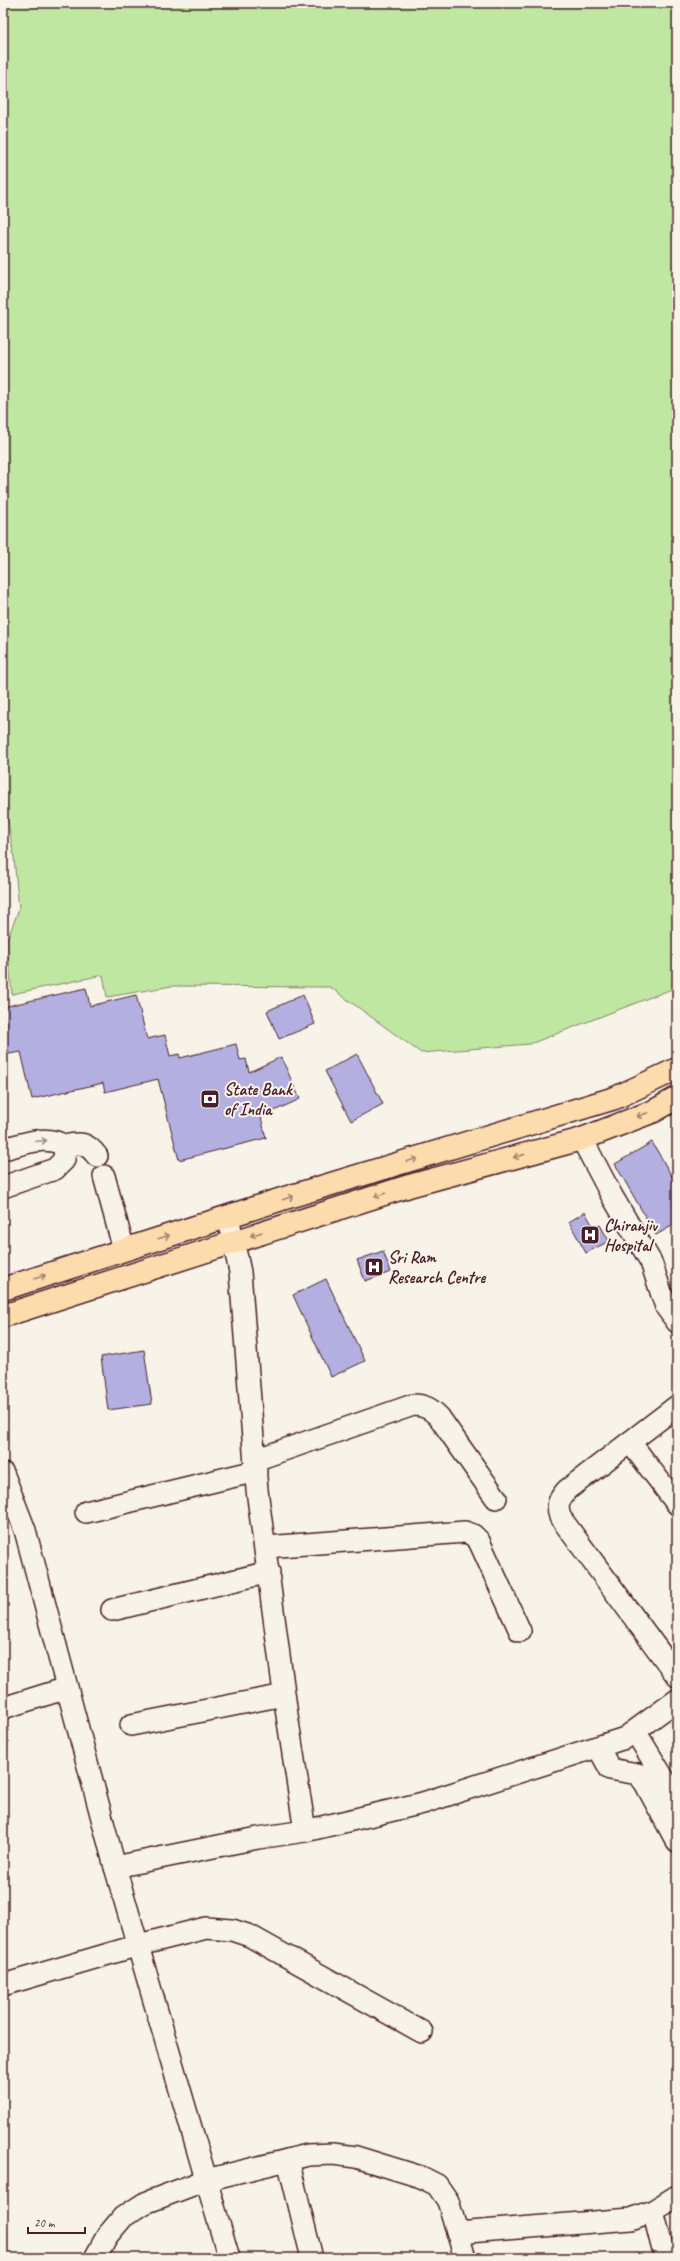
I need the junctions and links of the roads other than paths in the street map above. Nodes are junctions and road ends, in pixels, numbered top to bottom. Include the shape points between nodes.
1 (677, 1069) edge
2 (677, 1098) edge
3 (582, 1139) junction
4 (65, 1146) junction
5 (3, 1149) edge
6 (97, 1156) dead end
7 (104, 1176) dead end
8 (3, 1187) edge
9 (228, 1217) junction
10 (233, 1242) junction
11 (124, 1250) junction
12 (3, 1289) edge
13 (3, 1316) edge
14 (677, 1322) edge
15 (677, 1406) edge
16 (630, 1442) junction
17 (256, 1466) junction
18 (3, 1473) edge
19 (496, 1498) dead end
20 (677, 1504) edge
21 (86, 1512) dead end
22 (266, 1547) junction
23 (270, 1572) junction
24 (112, 1610) dead end
25 (520, 1631) dead end
26 (677, 1676) edge
27 (67, 1688) junction
28 (284, 1695) junction
29 (677, 1700) edge
30 (3, 1708) edge
31 (131, 1725) dead end
32 (635, 1731) junction
33 (598, 1747) junction
34 (677, 1800) edge
35 (305, 1831) junction
36 (677, 1842) edge
37 (115, 1867) junction
38 (139, 1945) junction
39 (3, 1985) edge
40 (422, 2032) dead end
41 (288, 2160) junction
42 (206, 2180) junction
43 (677, 2196) edge
44 (653, 2211) junction
45 (457, 2233) junction
46 (95, 2258) edge
47 (229, 2258) edge
48 (312, 2258) edge
49 (464, 2258) edge
50 (665, 2258) edge

9 -> 1 main road via 615,1098
2 -> 3 main road via 654,1111
3 -> 10 main road via 409,1186
3 - 14 street via 651,1262 666,1307
5 -> 4 street via 41,1140 56,1141
4 - 6 street via 79,1143 90,1146
4 - 8 street via 64,1160 55,1169
7 - 11 street
9 - 10 street
11 -> 9 main road
10 - 13 main road
10 - 17 street via 240,1272
12 -> 11 main road
15 - 16 street
16 - 20 street
16 - 26 street via 567,1490 557,1507 560,1517
17 - 19 street via 413,1405 421,1405 431,1409 439,1417
17 - 21 street
17 - 22 street
18 - 27 street via 25,1530
22 - 23 street
22 - 25 street via 465,1532 480,1541
23 - 24 street
23 - 28 street
27 - 30 street
27 - 37 street
28 - 31 street
28 - 35 street
29 - 32 street
32 - 33 street via 625,1738
32 - 34 street
33 - 35 street via 423,1803
33 - 36 street via 610,1769 638,1774
35 - 37 street
37 - 38 street
38 - 39 street
38 - 40 street via 206,1928 232,1930 250,1936
38 - 42 street
41 - 42 street
41 - 45 street via 308,2155 333,2154 356,2157 421,2177 437,2185 448,2200
41 - 48 street
42 - 46 street via 145,2203 123,2216 106,2236
42 - 47 street
43 - 44 street
44 - 45 street via 631,2219
44 - 50 street
45 - 49 street

